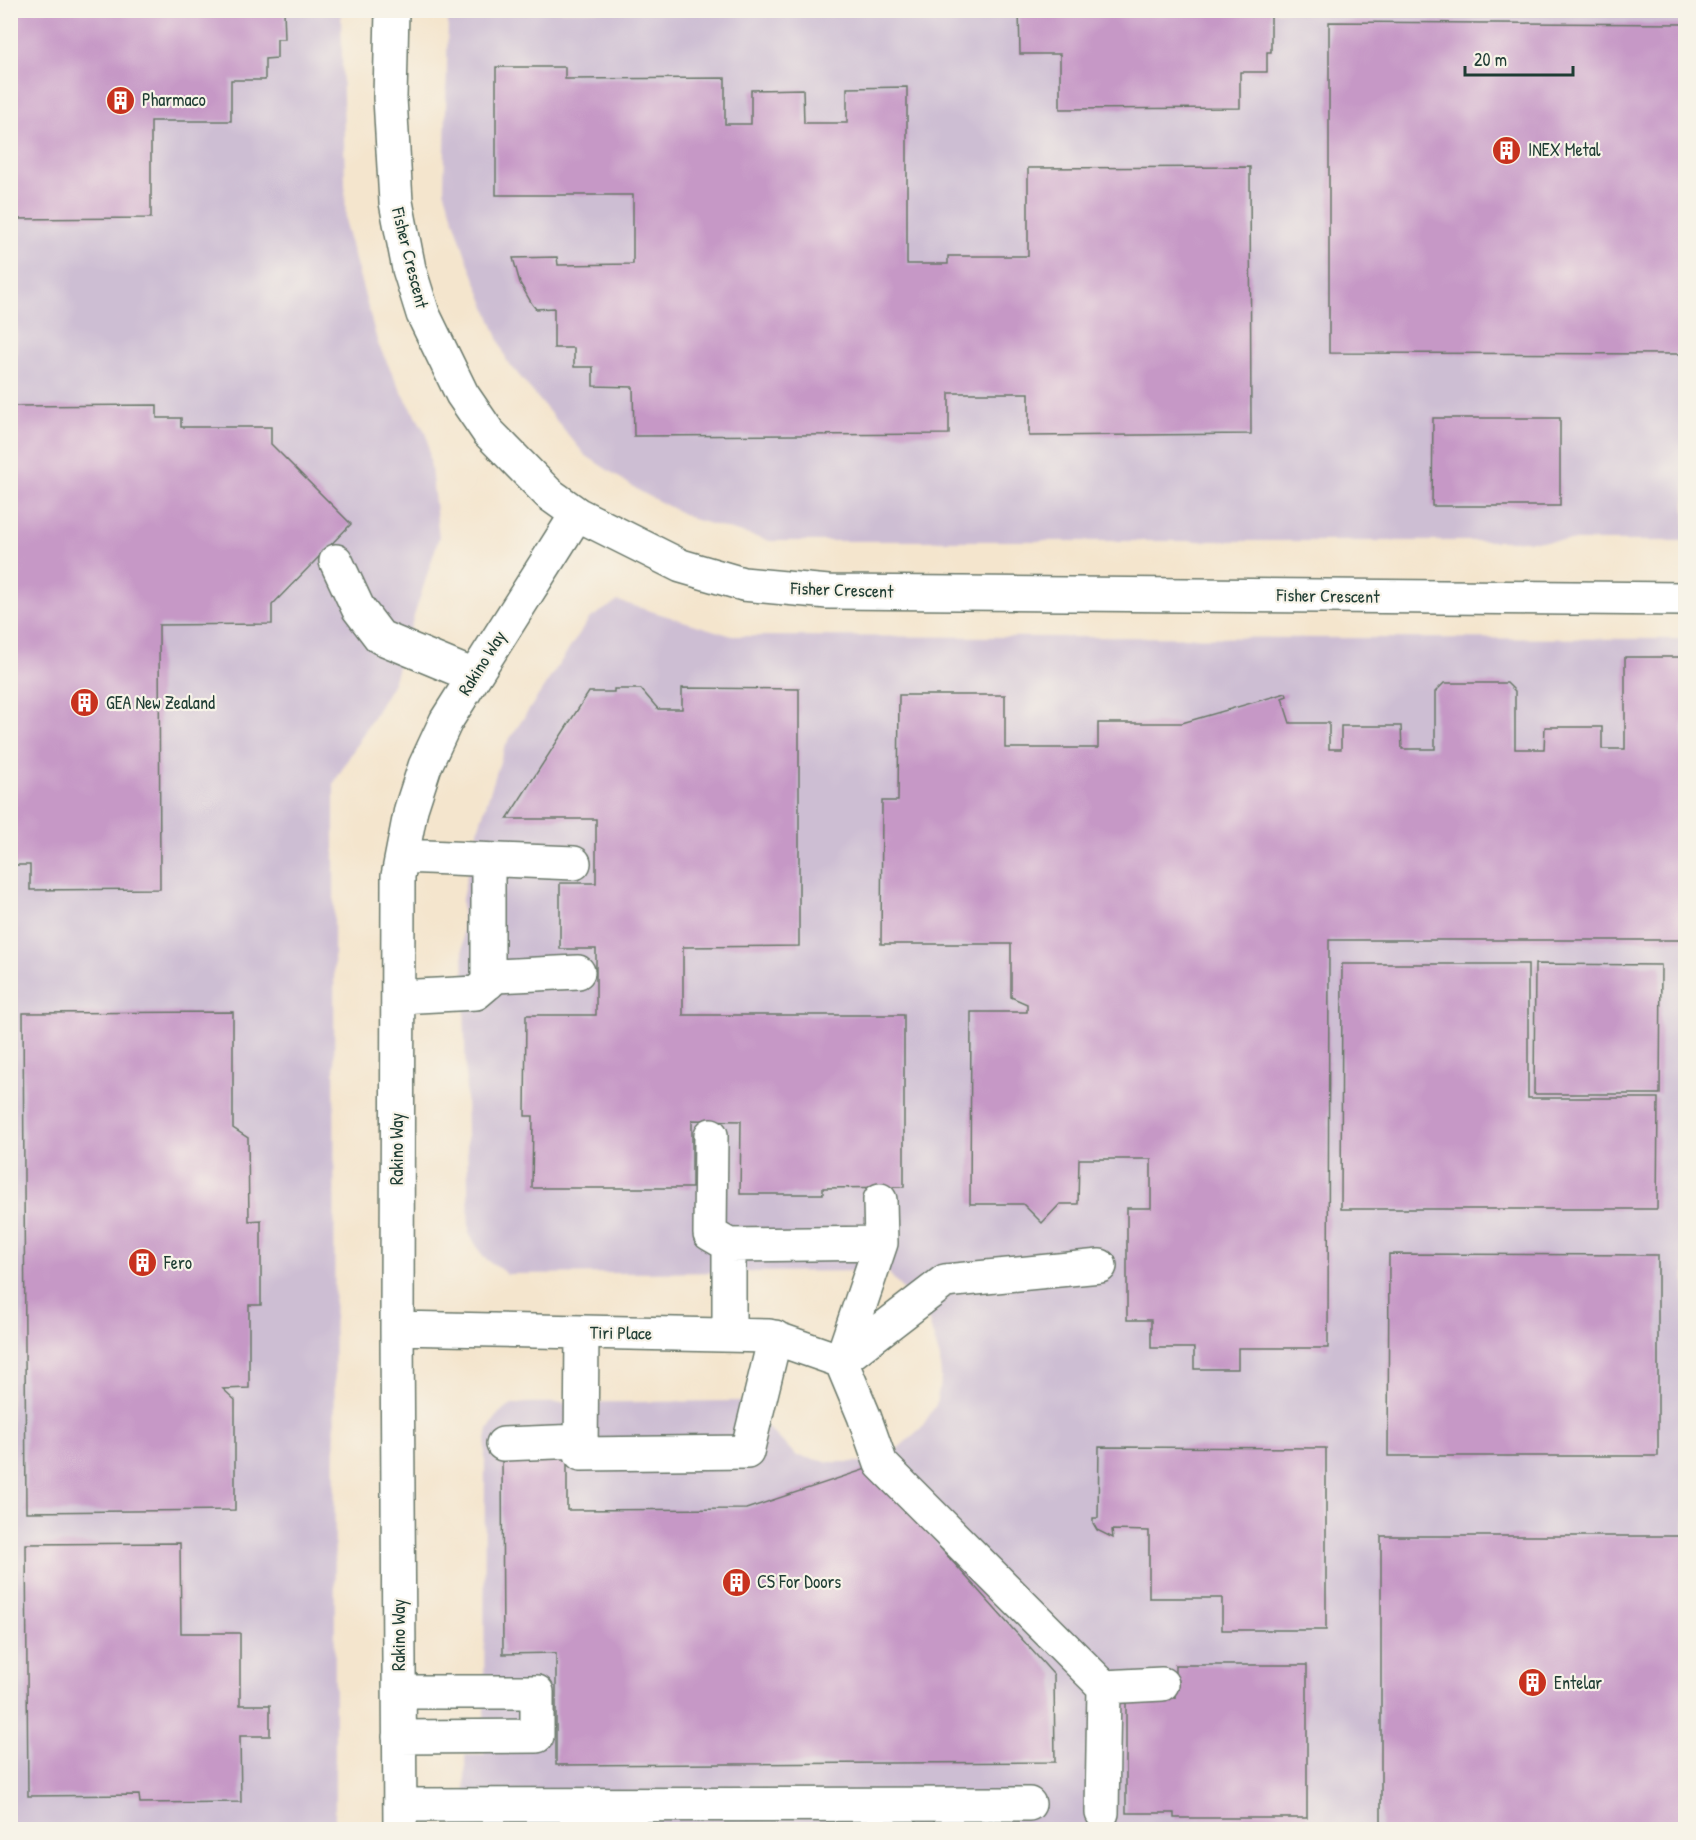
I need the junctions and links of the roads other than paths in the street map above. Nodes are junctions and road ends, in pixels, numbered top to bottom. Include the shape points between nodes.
1 (392, 10) edge
2 (577, 514) junction
3 (336, 561) dead end
4 (1686, 599) edge
5 (474, 676) junction
6 (402, 856) junction
7 (488, 860) junction
8 (574, 863) dead end
9 (578, 972) dead end
10 (488, 982) junction
11 (398, 997) junction
12 (711, 1135) dead end
13 (880, 1200) dead end
14 (881, 1243) junction
15 (729, 1245) junction
16 (1100, 1266) dead end
17 (397, 1328) junction
18 (582, 1332) junction
19 (729, 1335) junction
20 (775, 1337) junction
21 (841, 1361) junction
22 (581, 1442) junction
23 (503, 1444) dead end
24 (1161, 1684) dead end
25 (1104, 1687) junction
26 (399, 1692) junction
27 (399, 1737) junction
28 (1029, 1804) dead end
29 (1102, 1813) dead end
30 (400, 1817) edge

1 - 2 street, Fisher Crescent via 390,98 396,202 409,269 423,314 462,394 488,432 549,494
2 - 4 street, Fisher Crescent via 681,567 743,584 781,588
2 - 5 street, Rakino Way
3 - 5 street via 358,608 380,636
5 - 6 street, Rakino Way via 446,721 425,766
6 - 7 street
6 - 11 street, Rakino Way via 398,876
7 - 8 street
7 - 10 street
9 - 10 street via 496,976
10 - 11 street via 476,993
11 - 17 street, Rakino Way
12 - 15 street via 710,1234
13 - 14 street
14 - 15 street
14 - 21 street
15 - 19 street
16 - 21 street via 945,1281
17 - 18 street, Tiri Place
17 - 26 street, Rakino Way
18 - 19 street, Tiri Place
18 - 22 street
19 - 20 street, Tiri Place
20 - 21 street, Tiri Place
20 - 22 street via 747,1452 581,1454
21 - 25 street via 880,1464
22 - 23 street
24 - 25 street
25 - 29 street
26 - 27 street, Rakino Way
26 - 27 street via 537,1692 537,1736
27 - 30 street, Rakino Way
28 - 30 street

